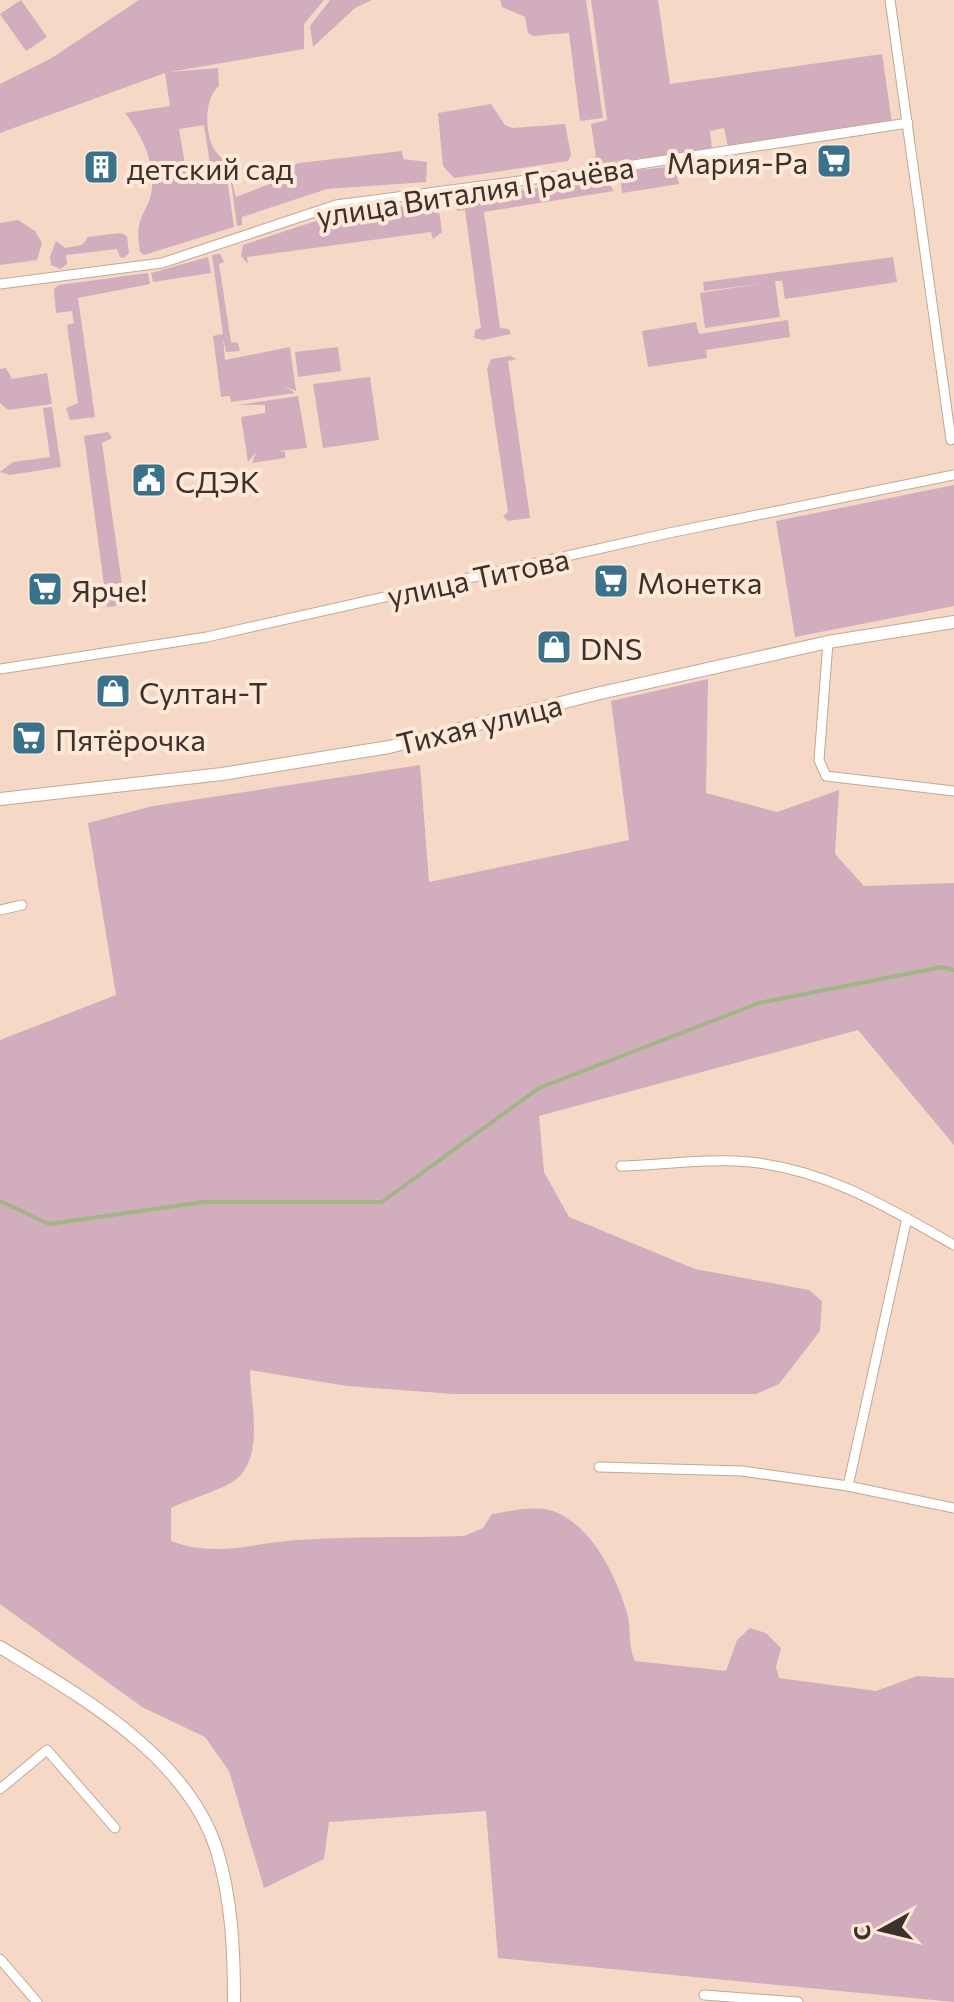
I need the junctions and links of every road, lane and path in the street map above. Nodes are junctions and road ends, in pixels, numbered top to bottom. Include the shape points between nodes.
1 (890, 0) edge
2 (908, 123) junction
3 (0, 284) edge
4 (951, 440) dead end
5 (954, 475) edge
6 (954, 622) edge
7 (828, 642) junction
8 (0, 669) edge
9 (954, 791) edge
10 (0, 799) edge
11 (22, 905) dead end
12 (0, 910) edge
13 (621, 1166) dead end
14 (907, 1218) junction
15 (954, 1245) edge
16 (599, 1467) dead end
17 (848, 1486) junction
18 (954, 1508) edge
19 (0, 1647) edge
20 (0, 1789) edge
21 (115, 1828) dead end
22 (0, 1959) edge
23 (704, 1995) dead end
24 (37, 2002) edge
25 (234, 2002) edge
26 (798, 2002) edge

1 - 2 street
2 - 3 street, улица Виталия Грачёва via 336,205 162,263
2 - 4 street
5 - 8 street, улица Титова via 207,637
6 - 7 street, Тихая улица
7 - 9 street via 819,760 826,776
7 - 10 street, Тихая улица via 375,750
11 - 12 street
13 - 14 street via 748,1162 800,1170 849,1187
14 - 15 street
14 - 17 street
16 - 17 street via 742,1471
17 - 18 street
19 - 25 street via 119,1726 159,1762 194,1806 217,1850 225,1882
20 - 21 street via 47,1750
22 - 24 street
23 - 26 street

